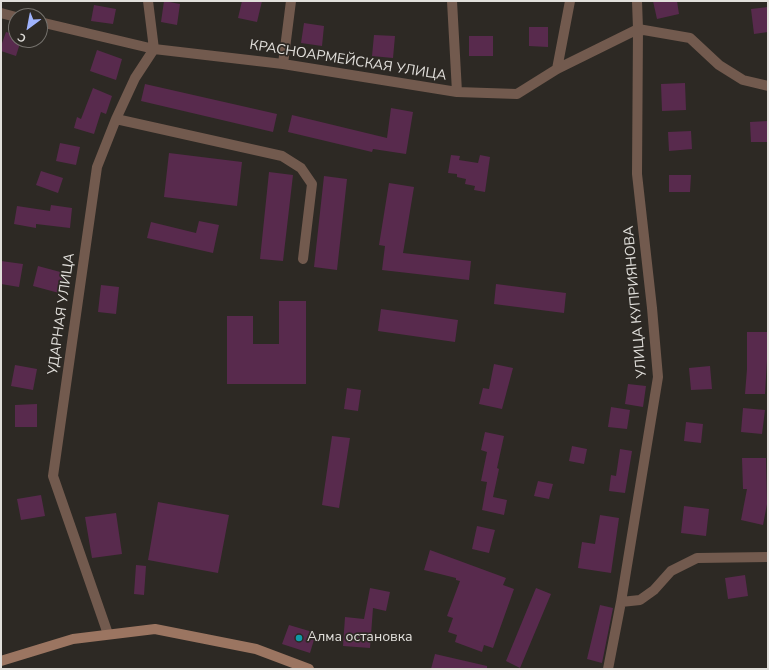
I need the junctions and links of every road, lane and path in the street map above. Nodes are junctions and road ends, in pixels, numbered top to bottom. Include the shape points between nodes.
1 (148, 1) edge
2 (291, 1) edge
3 (452, 1) edge
4 (570, 1) edge
5 (637, 1) edge
6 (48, 24) edge
7 (638, 29) junction
8 (154, 48) junction
9 (283, 64) junction
10 (557, 69) junction
11 (768, 86) edge
12 (457, 92) junction
13 (116, 120) junction
14 (303, 259) dead end
15 (768, 556) edge
16 (621, 602) junction
17 (108, 634) junction
18 (1, 661) edge
19 (309, 669) edge
20 (608, 669) edge

1 - 8 street
2 - 9 street
3 - 12 street
4 - 10 street
5 - 7 street, УЛИЦА КУПРИЯНОВА
6 - 8 street, КРАСНОАРМЕЙСКАЯ УЛИЦА
7 - 10 street, КРАСНОАРМЕЙСКАЯ УЛИЦА
7 - 11 street via 690,38 719,65 743,80
7 - 16 street, УЛИЦА КУПРИЯНОВА via 637,174 658,377
8 - 9 street, КРАСНОАРМЕЙСКАЯ УЛИЦА
8 - 13 street, УДАРНАЯ УЛИЦА via 135,78
9 - 12 street, КРАСНОАРМЕЙСКАЯ УЛИЦА
10 - 12 street, КРАСНОАРМЕЙСКАЯ УЛИЦА via 517,94
13 - 14 street via 282,156 301,168 312,184
13 - 17 street, УДАРНАЯ УЛИЦА via 97,168 53,476
15 - 16 street via 697,558 671,571 654,590 640,600
16 - 20 street, УЛИЦА КУПРИЯНОВА
17 - 18 main road via 73,639
17 - 19 main road via 155,629 256,650

